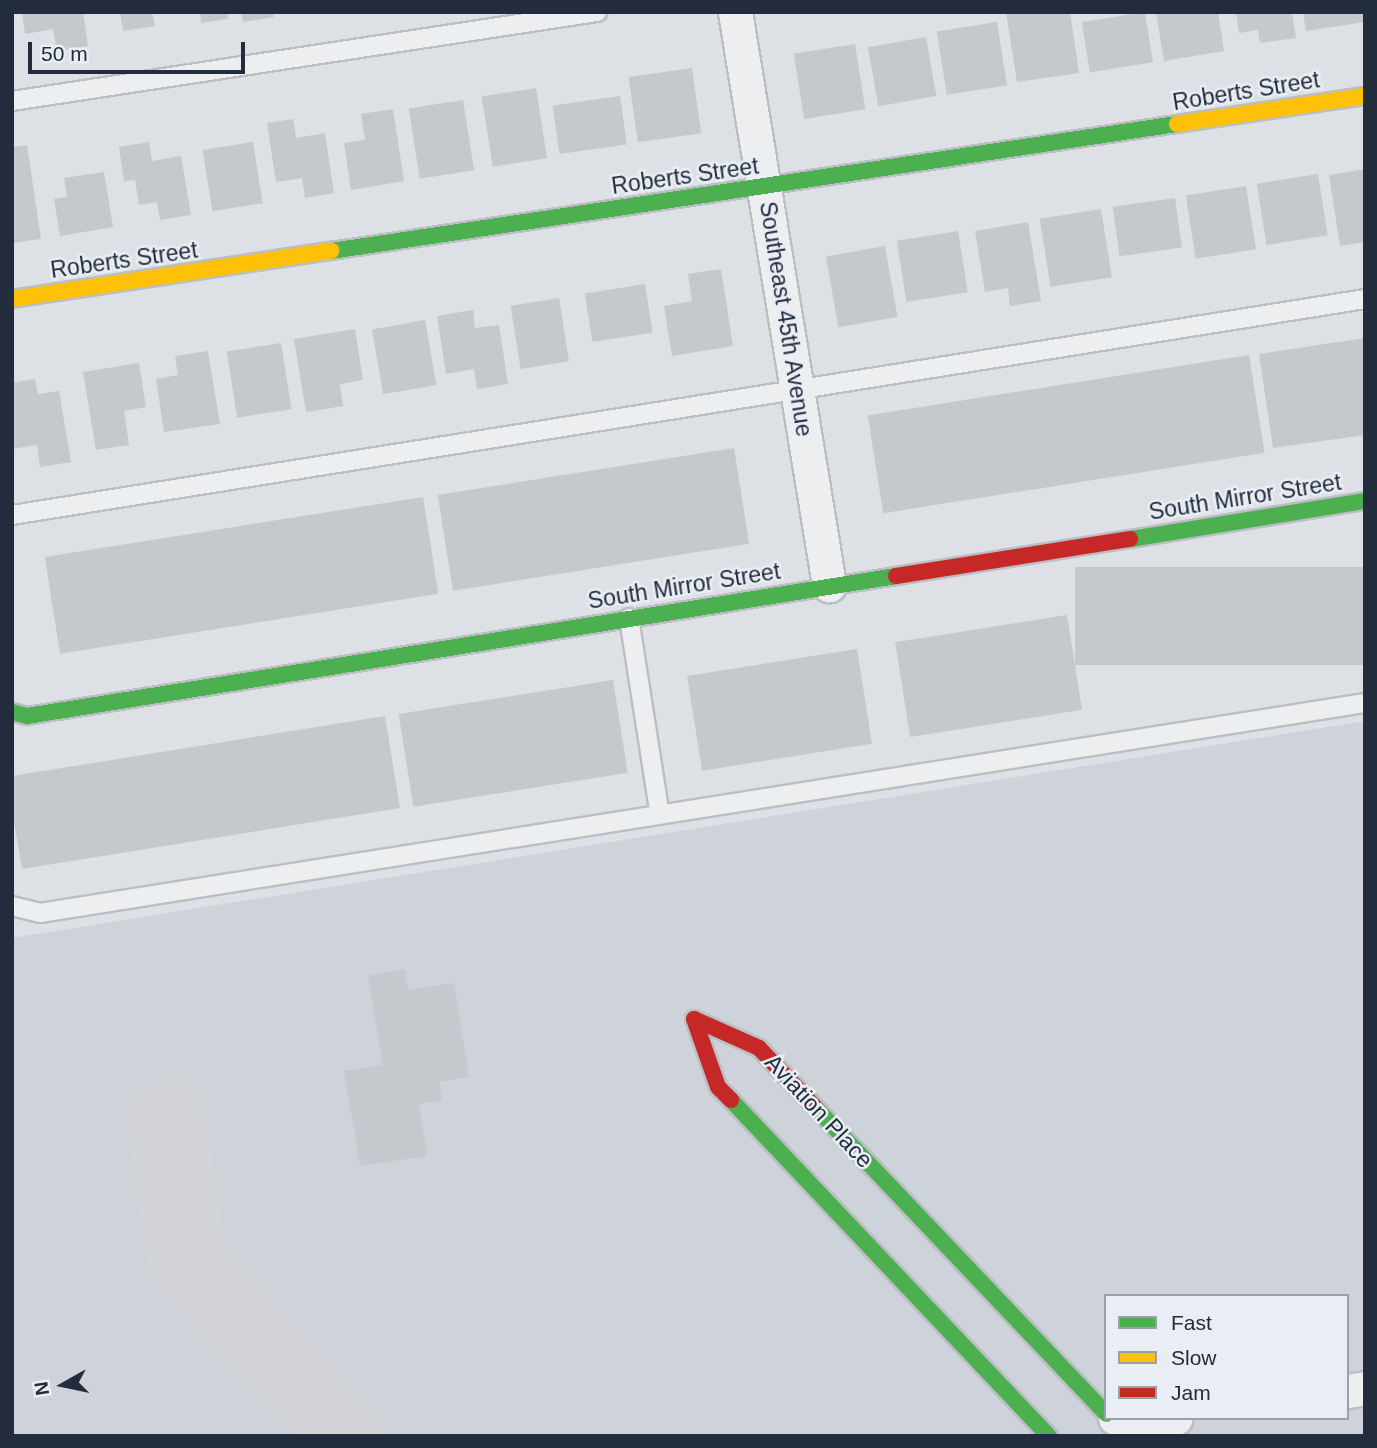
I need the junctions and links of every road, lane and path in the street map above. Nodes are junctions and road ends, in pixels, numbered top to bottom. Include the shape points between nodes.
1 (597, 12) edge
2 (735, 12) edge
3 (1365, 96) edge
4 (12, 102) edge
5 (765, 188) junction
6 (12, 299) edge
7 (1365, 299) edge
8 (797, 387) junction
9 (1365, 501) edge
10 (12, 515) edge
11 (829, 585) junction
12 (629, 618) junction
13 (1365, 704) edge
14 (12, 712) edge
15 (660, 815) junction
16 (12, 906) edge
17 (1104, 1412) edge
18 (1123, 1420) edge
19 (1164, 1420) edge
20 (1049, 1436) edge

1 - 4 lane
2 - 5 street, Southeast 45th Avenue
3 - 5 street, Roberts Street
5 - 6 street, Roberts Street
5 - 8 street, Southeast 45th Avenue
7 - 8 lane
8 - 10 lane
8 - 11 street, Southeast 45th Avenue
9 - 11 street, South Mirror Street
11 - 12 street, South Mirror Street
12 - 14 street, South Mirror Street via 27,716
12 - 15 lane
13 - 15 lane
15 - 16 lane via 40,913
17 - 20 street, Aviation Place via 759,1048 694,1019 718,1087
18 - 19 street via 1139,1424

